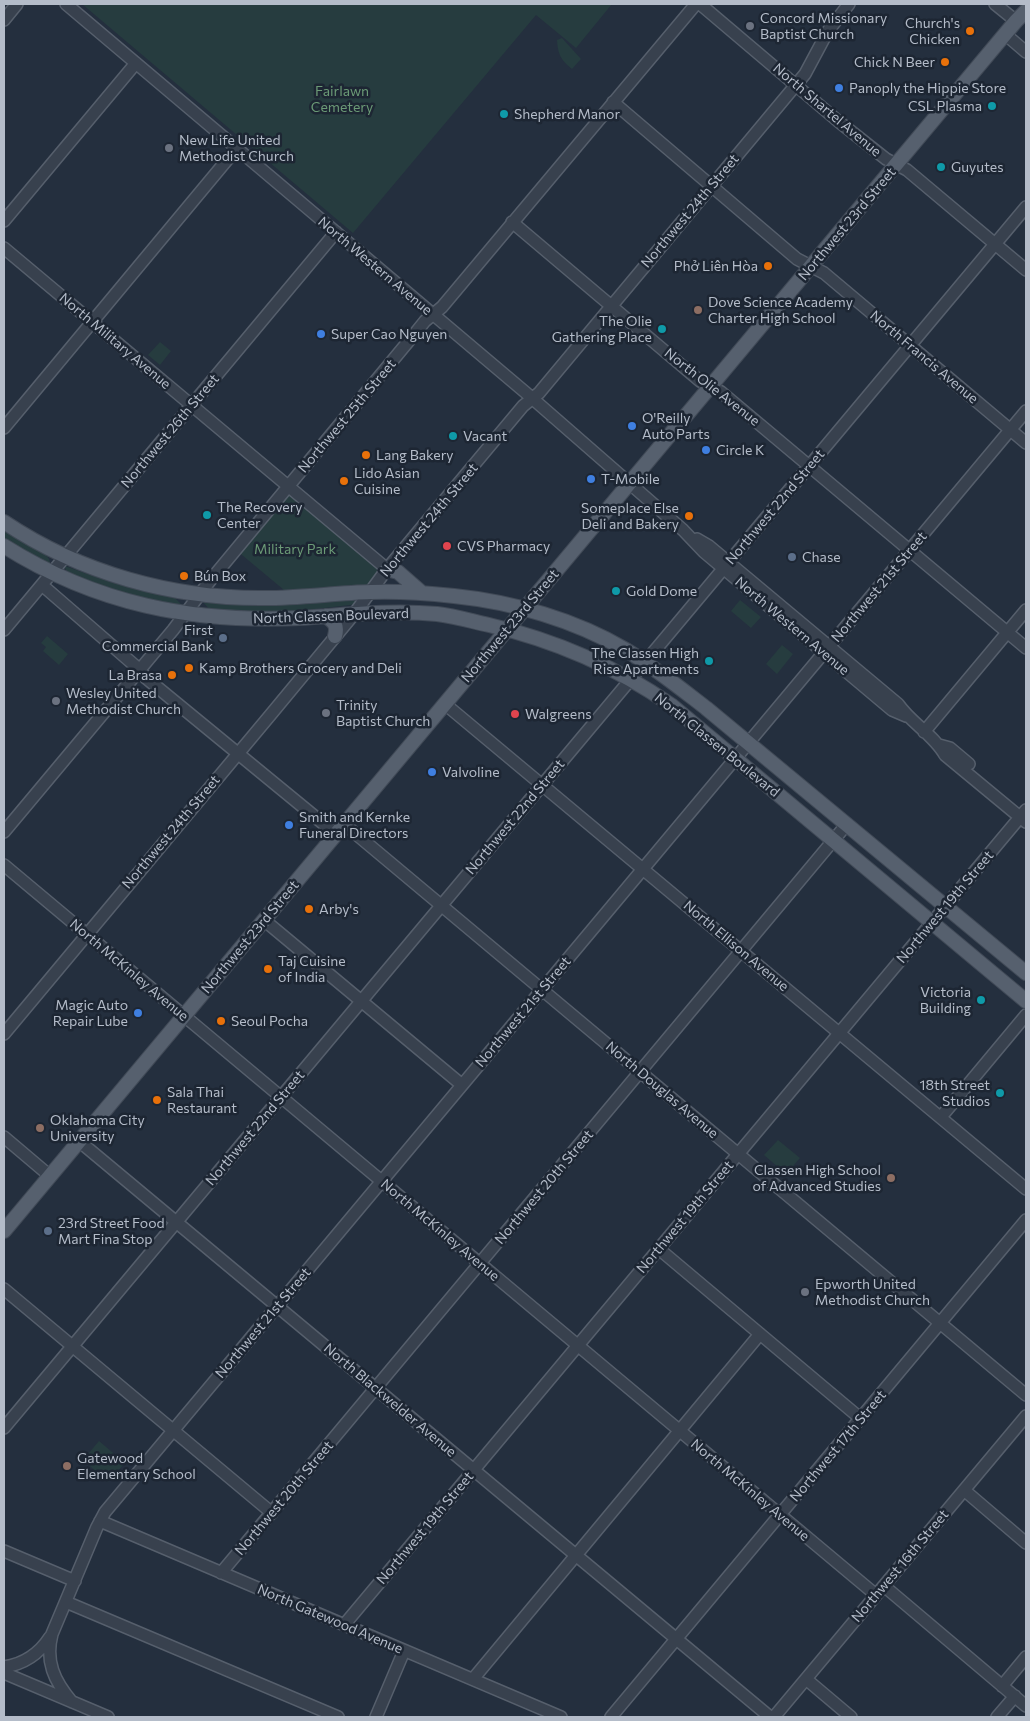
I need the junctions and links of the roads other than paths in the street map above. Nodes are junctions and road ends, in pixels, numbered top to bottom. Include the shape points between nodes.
1 (17, 4) edge
2 (66, 4) edge
3 (696, 4) edge
4 (700, 4) edge
5 (849, 4) edge
6 (995, 4) edge
7 (1025, 4) edge
8 (1026, 11) edge
9 (4, 20) edge
10 (1016, 21) junction
11 (1005, 34) junction
12 (1026, 52) edge
13 (136, 63) junction
14 (796, 85) junction
15 (613, 102) junction
16 (237, 148) junction
17 (897, 164) junction
18 (712, 186) junction
19 (1026, 207) edge
20 (4, 221) edge
21 (512, 222) junction
22 (336, 232) junction
23 (995, 244) junction
24 (4, 248) edge
25 (812, 266) junction
26 (1026, 270) edge
27 (612, 306) junction
28 (433, 315) junction
29 (92, 322) junction
30 (910, 345) junction
31 (710, 387) junction
32 (532, 398) junction
33 (191, 405) junction
34 (1026, 411) edge
35 (4, 428) edge
36 (1011, 430) junction
37 (1026, 443) edge
38 (809, 466) junction
39 (630, 484) junction
40 (288, 486) junction
41 (4, 522) edge
42 (4, 546) edge
43 (910, 550) junction
44 (65, 557) junction
45 (726, 566) junction
46 (386, 569) junction
47 (51, 574) junction
48 (42, 585) junction
49 (370, 592) junction
50 (422, 593) junction
51 (200, 594) junction
52 (524, 609) junction
53 (1026, 610) edge
54 (186, 613) junction
55 (354, 614) junction
56 (326, 616) junction
57 (508, 629) junction
58 (4, 630) edge
59 (1008, 632) junction
60 (335, 636) junction
61 (1026, 648) edge
62 (826, 650) junction
63 (644, 663) junction
64 (140, 670) junction
65 (630, 680) junction
66 (445, 704) junction
67 (924, 732) junction
68 (748, 743) junction
69 (238, 753) junction
70 (735, 758) junction
71 (542, 785) junction
72 (1025, 814) edge
73 (847, 824) junction
74 (340, 829) junction
75 (4, 832) edge
76 (833, 840) junction
77 (4, 865) edge
78 (643, 869) junction
79 (441, 906) junction
80 (946, 906) junction
81 (264, 920) junction
82 (932, 923) junction
83 (86, 934) junction
84 (741, 950) junction
85 (1026, 974) edge
86 (542, 990) junction
87 (361, 1001) junction
88 (1026, 1001) edge
89 (1026, 1015) edge
90 (183, 1016) junction
91 (840, 1032) junction
92 (4, 1034) edge
93 (640, 1072) junction
94 (462, 1085) junction
95 (280, 1098) junction
96 (941, 1117) junction
97 (4, 1137) edge
98 (79, 1140) junction
99 (738, 1154) junction
100 (50, 1176) junction
101 (381, 1181) junction
102 (1026, 1189) edge
103 (1026, 1220) edge
104 (176, 1222) junction
105 (4, 1231) edge
106 (659, 1249) junction
107 (480, 1264) junction
108 (4, 1289) edge
109 (277, 1306) junction
110 (940, 1323) junction
111 (760, 1334) junction
112 (72, 1346) junction
113 (578, 1346) junction
114 (376, 1388) junction
115 (1026, 1395) edge
116 (1026, 1416) edge
117 (860, 1418) junction
118 (4, 1428) edge
119 (173, 1430) junction
120 (679, 1431) junction
121 (474, 1470) junction
122 (964, 1490) junction
123 (272, 1513) junction
124 (780, 1515) junction
125 (100, 1521) junction
126 (1026, 1543) edge
127 (4, 1550) edge
128 (576, 1555) junction
129 (221, 1573) junction
130 (75, 1581) junction
131 (880, 1590) junction
132 (66, 1602) junction
133 (344, 1625) junction
134 (52, 1634) junction
135 (676, 1639) junction
136 (404, 1651) junction
137 (1026, 1657) edge
138 (4, 1667) edge
139 (4, 1674) edge
140 (473, 1679) junction
141 (806, 1679) junction
142 (1002, 1686) junction
143 (1015, 1696) junction
144 (72, 1702) junction
145 (1026, 1706) edge
146 (87, 1714) edge
147 (108, 1717) edge
148 (338, 1717) edge
149 (376, 1717) edge
150 (561, 1717) edge
151 (611, 1717) edge
152 (770, 1717) edge
153 (774, 1717) edge
154 (851, 1717) edge
155 (997, 1717) edge

1 - 9 street
2 - 13 street, North Western Avenue
3 - 15 street, Northwest 25th Street
4 - 14 street, North Shartel Avenue
5 - 14 street, Northwest 24th Street via 828,31 810,67
6 - 10 street
7 - 10 main road, Northwest 23rd Street
8 - 10 main road, Northwest 23rd Street
10 - 11 main road, Northwest 23rd Street
11 - 12 street
11 - 17 main road, Northwest 23rd Street
13 - 16 street, North Western Avenue
13 - 20 street
14 - 17 street, North Shartel Avenue via 886,159
14 - 18 street, Northwest 24th Street
15 - 18 street, North Francis Avenue
15 - 21 street, Northwest 25th Street
16 - 22 street, North Western Avenue
16 - 29 street
17 - 23 street, North Shartel Avenue
17 - 25 main road, Northwest 23rd Street
18 - 25 street, North Francis Avenue via 797,259
18 - 27 street, Northwest 24th Street
19 - 23 street, Northwest 22nd Street
21 - 27 street, North Olie Avenue
21 - 28 street, Northwest 25th Street
22 - 28 street, North Western Avenue
22 - 33 street, Northwest 26th Street
23 - 26 street, North Shartel Avenue
23 - 30 street, Northwest 22nd Street
24 - 29 street, North Military Avenue
25 - 30 street, North Francis Avenue
25 - 31 main road, Northwest 23rd Street
27 - 31 street, North Olie Avenue
27 - 32 street, Northwest 24th Street
28 - 32 street, North Western Avenue
28 - 40 street, Northwest 25th Street
29 - 33 street, North Military Avenue
29 - 35 street
30 - 36 street, North Francis Avenue
30 - 38 street, Northwest 22nd Street
31 - 38 street, North Olie Avenue via 724,394
31 - 39 main road, Northwest 23rd Street
32 - 39 street, North Western Avenue
32 - 46 street, Northwest 24th Street
33 - 40 street, North Military Avenue
33 - 44 street, Northwest 26th Street
34 - 36 street, Northwest 21st Street
36 - 37 street, North Francis Avenue
36 - 43 street, Northwest 21st Street
38 - 43 street, North Olie Avenue
38 - 45 street, Northwest 22nd Street
39 - 45 street, North Western Avenue via 683,530 709,546
39 - 52 main road, Northwest 23rd Street
40 - 46 street, North Military Avenue
40 - 51 street, Northwest 25th Street
41 - 44 main road, North Classen Boulevard
42 - 47 main road, North Classen Boulevard
43 - 59 street, North Olie Avenue
43 - 62 street, Northwest 21st Street
44 - 47 street, Northwest 26th Street
44 - 51 main road, North Classen Boulevard via 108,574
45 - 62 street, North Western Avenue
45 - 63 street, Northwest 22nd Street
46 - 49 street, Northwest 24th Street
46 - 50 main road via 398,572
47 - 48 street, Northwest 26th Street
47 - 54 main road, North Classen Boulevard via 124,601
48 - 58 street, Northwest 26th Street
48 - 64 street, North Douglas Avenue
49 - 50 main road, North Classen Boulevard
49 - 51 main road, North Classen Boulevard via 265,598
49 - 55 street, Northwest 24th Street
50 - 52 main road, North Classen Boulevard via 477,599
51 - 54 street, Northwest 25th Street
52 - 57 main road, Northwest 23rd Street
52 - 63 main road, North Classen Boulevard via 608,641
53 - 59 street
54 - 56 main road, North Classen Boulevard via 244,618
54 - 64 street, Northwest 25th Street
55 - 56 main road, North Classen Boulevard
55 - 57 main road, North Classen Boulevard via 438,614
55 - 60 street, Northwest 24th Street
56 - 60 main road via 337,627
57 - 65 main road, North Classen Boulevard via 572,651
57 - 66 main road, Northwest 23rd Street
59 - 61 street, North Olie Avenue
59 - 67 street
60 - 69 street, Northwest 24th Street
62 - 67 street, North Western Avenue via 892,710 906,716
62 - 68 street, Northwest 21st Street
63 - 65 street, Northwest 22nd Street
63 - 68 main road, North Classen Boulevard via 676,684
64 - 69 street, North Douglas Avenue
64 - 75 street, Northwest 25th Street
65 - 70 main road, North Classen Boulevard via 670,704
65 - 71 street, Northwest 22nd Street
66 - 71 street, North Ellison Avenue
66 - 74 main road, Northwest 23rd Street
67 - 72 street, North Western Avenue via 940,745 946,755
68 - 70 street, Northwest 21st Street
68 - 73 main road, North Classen Boulevard
69 - 74 street, North Douglas Avenue
69 - 83 street, Northwest 24th Street
70 - 76 main road, North Classen Boulevard
70 - 78 street, Northwest 21st Street
71 - 78 street, North Ellison Avenue
71 - 79 street, Northwest 22nd Street
72 - 80 street, Northwest 19th Street
73 - 76 street, Northwest 20th Street
73 - 80 main road, North Classen Boulevard
74 - 79 street, North Douglas Avenue
74 - 81 main road, Northwest 23rd Street
76 - 82 main road, North Classen Boulevard
76 - 84 street, Northwest 20th Street
77 - 83 street, North McKinley Avenue
78 - 84 street, North Ellison Avenue
78 - 86 street, Northwest 21st Street
79 - 86 street, North Douglas Avenue
79 - 87 street, Northwest 22nd Street
80 - 82 street, Northwest 19th Street
80 - 85 main road, North Classen Boulevard
81 - 87 street
81 - 90 main road, Northwest 23rd Street
82 - 88 main road, North Classen Boulevard
82 - 91 street, Northwest 19th Street
83 - 90 street, North McKinley Avenue
83 - 92 street, Northwest 24th Street
84 - 91 street, North Ellison Avenue
84 - 93 street, Northwest 20th Street
86 - 93 street, North Douglas Avenue
86 - 94 street, Northwest 21st Street
87 - 94 street
87 - 95 street, Northwest 22nd Street
89 - 96 street
90 - 95 street, North McKinley Avenue
90 - 98 main road, Northwest 23rd Street
91 - 96 street, North Ellison Avenue
91 - 99 street, Northwest 19th Street
93 - 99 street, North Douglas Avenue
93 - 107 street, Northwest 20th Street
94 - 101 street, Northwest 21st Street
95 - 101 street, North McKinley Avenue
95 - 104 street, Northwest 22nd Street
96 - 102 street, North Ellison Avenue
97 - 100 street
98 - 100 main road, Northwest 23rd Street
98 - 104 street, North Blackwelder Avenue
99 - 106 street, Northwest 19th Street
99 - 110 street, North Douglas Avenue
100 - 105 main road, Northwest 23rd Street
101 - 107 street, North McKinley Avenue
101 - 109 street, Northwest 21st Street
103 - 110 street, Northwest 17th Street
104 - 109 street, North Blackwelder Avenue
104 - 112 street, Northwest 22nd Street
106 - 111 street
106 - 113 street, Northwest 19th Street
107 - 113 street, North McKinley Avenue
107 - 114 street, Northwest 20th Street
108 - 112 street
109 - 114 street, North Blackwelder Avenue
109 - 119 street, Northwest 21st Street
110 - 115 street, North Douglas Avenue
110 - 117 street, Northwest 17th Street
111 - 117 street
111 - 120 street
112 - 118 street, Northwest 22nd Street
112 - 119 street
113 - 120 street, North McKinley Avenue
113 - 121 street, Northwest 19th Street
114 - 121 street, North Blackwelder Avenue
114 - 123 street, Northwest 20th Street
116 - 122 street, Northwest 16th Street
117 - 124 street, Northwest 17th Street
119 - 123 street
119 - 125 street, Northwest 21st Street
120 - 124 street, North McKinley Avenue
120 - 128 street
121 - 128 street, North Blackwelder Avenue
121 - 133 street, Northwest 19th Street
122 - 126 street
122 - 131 street, Northwest 16th Street
123 - 129 street, Northwest 20th Street
124 - 131 street, North McKinley Avenue
124 - 135 street, Northwest 17th Street
125 - 129 street, North Gatewood Avenue
125 - 130 street, Northwest 21st Street
127 - 130 street
128 - 135 street, North Blackwelder Avenue
128 - 140 street
129 - 133 street, North Gatewood Avenue
130 - 132 street, Northwest 21st Street
131 - 141 street, Northwest 16th Street
131 - 142 street, North McKinley Avenue
132 - 134 street, Northwest 21st Street
132 - 148 street
133 - 136 street, North Gatewood Avenue
134 - 138 street, Northwest 21st Street via 32,1657
134 - 144 street, Northwest 21st Street via 51,1669 61,1690
135 - 151 street, Northwest 17th Street
135 - 152 street, North Blackwelder Avenue
136 - 140 street, North Gatewood Avenue
136 - 149 street
137 - 142 street
139 - 144 street
140 - 150 street, North Gatewood Avenue
141 - 153 street, Northwest 16th Street
141 - 154 street
142 - 143 street, North McKinley Avenue
143 - 145 street, North McKinley Avenue
143 - 155 street
144 - 146 street
146 - 147 street

